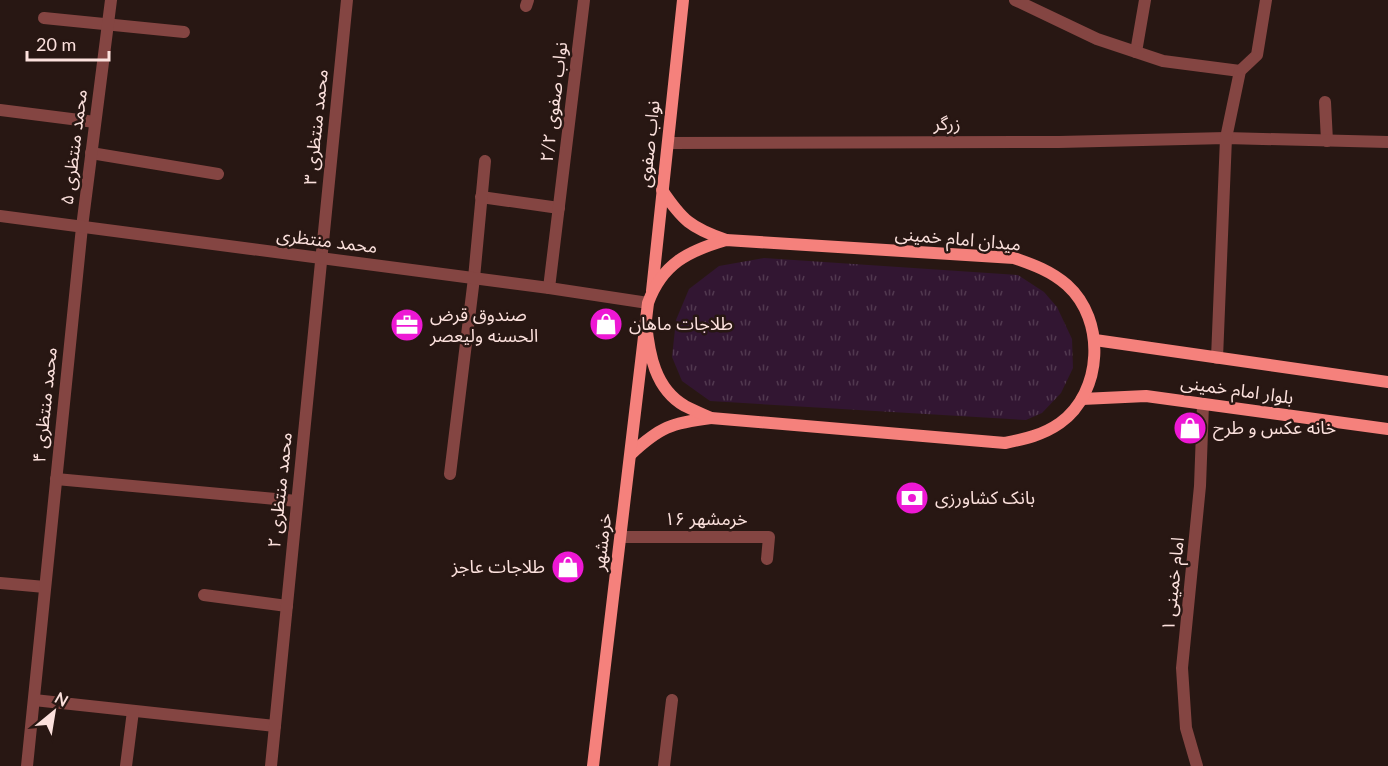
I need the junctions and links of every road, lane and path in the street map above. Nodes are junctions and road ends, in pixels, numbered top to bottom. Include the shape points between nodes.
1 (111, 0) edge
2 (347, 0) edge
3 (584, 0) edge
4 (683, 0) edge
5 (1015, 0) edge
6 (1145, 0) edge
7 (1266, 0) edge
8 (44, 18) dead end
9 (108, 23) junction
10 (184, 32) dead end
11 (1136, 52) junction
12 (1240, 71) junction
13 (1325, 102) dead end
14 (0, 110) edge
15 (95, 122) junction
16 (1226, 138) junction
17 (1327, 141) junction
18 (1388, 142) edge
19 (668, 143) junction
20 (91, 153) junction
21 (485, 161) dead end
22 (218, 174) dead end
23 (662, 190) junction
24 (481, 197) junction
25 (559, 208) junction
26 (0, 216) edge
27 (81, 227) junction
28 (726, 240) junction
29 (320, 258) junction
30 (474, 278) junction
31 (549, 288) junction
32 (650, 298) junction
33 (646, 323) junction
34 (1095, 340) junction
35 (1217, 358) junction
36 (1388, 382) edge
37 (1082, 399) junction
38 (1203, 404) junction
39 (711, 418) junction
40 (1388, 429) edge
41 (631, 454) junction
42 (450, 474) dead end
43 (56, 479) junction
44 (297, 501) junction
45 (621, 537) junction
46 (767, 559) dead end
47 (0, 583) edge
48 (45, 587) junction
49 (204, 595) dead end
50 (287, 606) junction
51 (34, 700) junction
52 (672, 700) dead end
53 (133, 711) junction
54 (275, 726) junction
55 (27, 766) edge
56 (126, 766) edge
57 (271, 766) edge
58 (593, 766) edge
59 (664, 766) edge
60 (1197, 766) edge

1 - 9 street, محمد منتظری ۵
2 - 29 street, محمد منتظری ۳
3 - 25 street, نواب صفوی ۲/۲
4 - 19 main road, نواب صفوی
5 - 11 street via 1097,39
6 - 11 street
7 - 12 street via 1257,55
8 - 9 street
9 - 10 street
9 - 15 street, محمد منتظری ۵
11 - 12 street via 1163,61
12 - 16 street
13 - 17 street
14 - 15 street
15 - 20 street, محمد منتظری ۵
16 - 17 street, زرگر
16 - 19 street, زرگر
16 - 35 street
17 - 18 street, زرگر
19 - 23 main road, نواب صفوی
20 - 22 street
20 - 27 street, محمد منتظری ۵
21 - 24 street
23 - 28 main road via 677,213 699,231
23 - 32 main road, نواب صفوی
24 - 25 street
24 - 30 street
25 - 31 street, نواب صفوی ۲/۲
26 - 27 street, محمد منتظری
27 - 29 street, محمد منتظری
27 - 43 street, محمد منتظری ۴
28 - 32 main road, میدان امام خمینی via 695,249 669,267
28 - 34 main road, میدان امام خمینی via 1014,258 1044,268 1068,286 1086,311
29 - 30 street, محمد منتظری
29 - 44 street, محمد منتظری ۲
30 - 31 street, محمد منتظری
30 - 42 street
31 - 32 street, محمد منتظری
32 - 33 main road, میدان امام خمینی
33 - 39 main road, میدان امام خمینی via 649,354 660,382 682,404
33 - 41 main road, خرمشهر
34 - 35 main road, بلوار امام خمینی
34 - 37 main road, میدان امام خمینی via 1093,371
35 - 36 main road, بلوار امام خمینی
37 - 38 main road, بلوار امام خمینی via 1146,396
37 - 39 main road, میدان امام خمینی via 1062,422 1035,437 1005,443
38 - 40 main road, بلوار امام خمینی
38 - 60 street, امام خمینی ۱ via 1200,486 1182,668 1185,728
39 - 41 main road via 681,422 653,434
41 - 45 main road, خرمشهر
43 - 44 street
43 - 48 street, محمد منتظری ۴
44 - 50 street, محمد منتظری ۲
45 - 46 street, خرمشهر ۱۶ via 769,537
45 - 58 main road, خرمشهر
47 - 48 street
48 - 51 street, محمد منتظری ۴
49 - 50 street
50 - 54 street, محمد منتظری ۲
51 - 53 street
51 - 55 street, محمد منتظری ۴
52 - 59 street
53 - 54 street
53 - 56 street
54 - 57 street, محمد منتظری ۲

